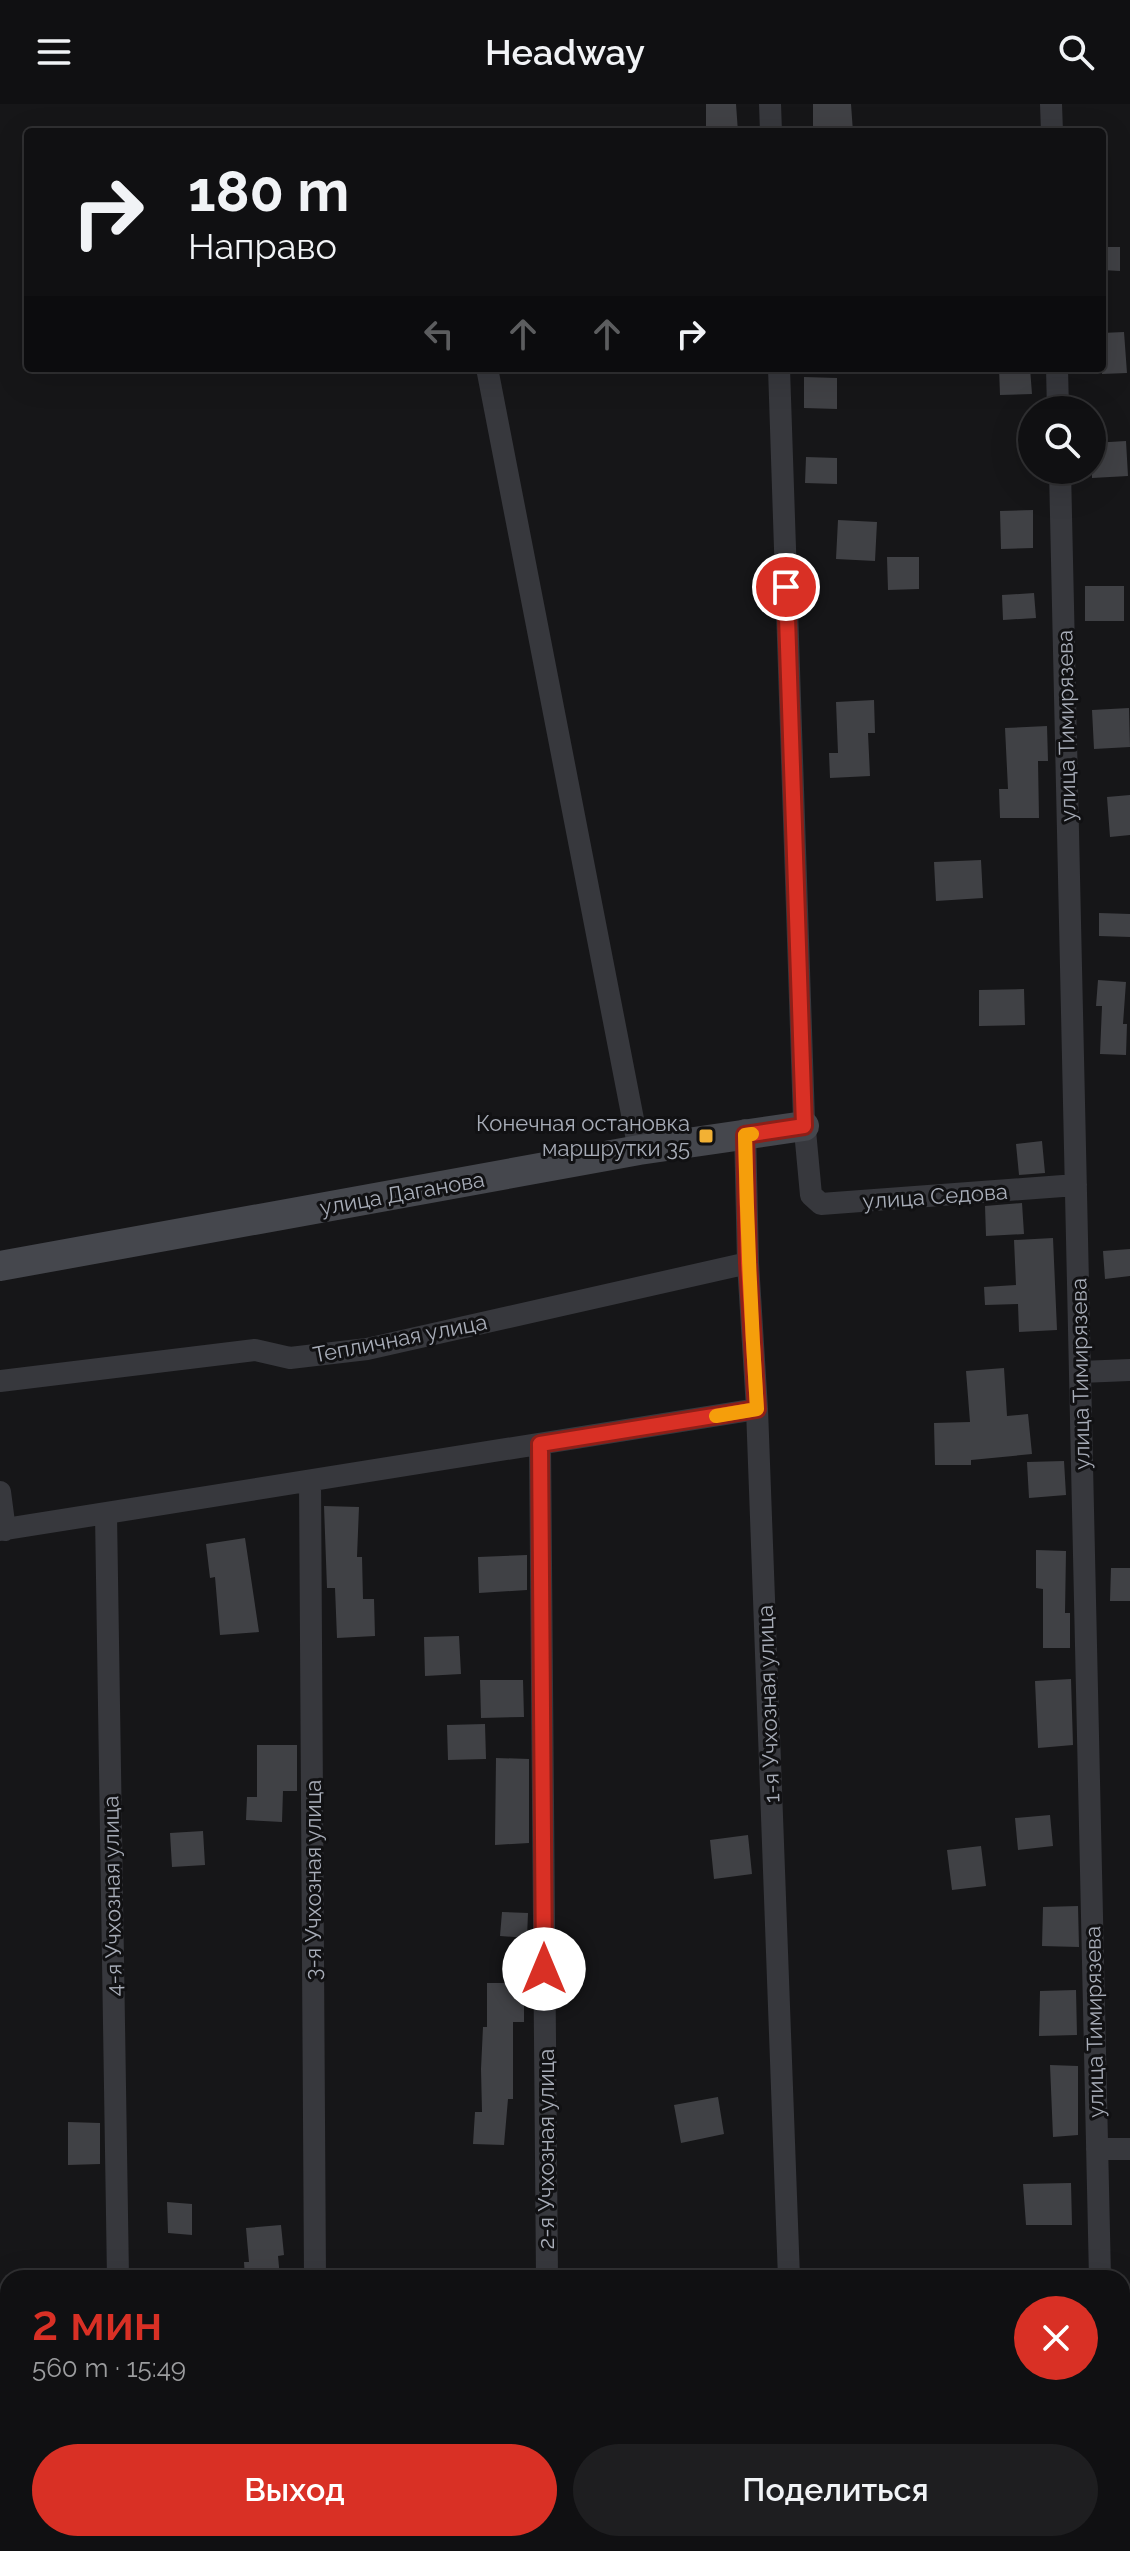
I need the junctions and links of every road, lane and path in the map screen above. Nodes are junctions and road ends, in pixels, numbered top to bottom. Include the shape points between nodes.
1 (770, 104) edge
2 (1051, 104) edge
3 (771, 128) edge
4 (1052, 128) edge
5 (488, 372) edge
6 (779, 372) edge
7 (1057, 372) edge
8 (1058, 396) edge
9 (1060, 484) edge
10 (804, 1123) junction
11 (745, 1132) junction
12 (638, 1148) junction
13 (1076, 1185) junction
14 (0, 1263) edge
15 (748, 1263) junction
16 (1130, 1370) edge
17 (1080, 1372) junction
18 (0, 1381) edge
19 (757, 1409) junction
20 (540, 1444) junction
21 (310, 1481) junction
22 (0, 1492) edge
23 (106, 1514) junction
24 (2, 1530) edge
25 (1097, 2149) junction
26 (1130, 2149) edge
27 (118, 2270) edge
28 (315, 2270) edge
29 (547, 2270) edge
30 (789, 2270) edge
31 (1100, 2270) edge

1 - 3 street
2 - 4 street
5 - 12 street
6 - 10 street
7 - 8 street
9 - 13 street, улица Тимирязева
10 - 11 main road, улица Даганова
10 - 13 street, улица Седова via 811,1195 821,1204
11 - 12 main road, улица Даганова
11 - 15 street, 1-я Учхозная улица
12 - 14 main road, улица Даганова
13 - 17 street, улица Тимирязева
15 - 18 street, Тепличная улица via 367,1349 290,1358 255,1350
15 - 19 street, 1-я Учхозная улица
16 - 17 street
17 - 25 street, улица Тимирязева
19 - 20 street
19 - 30 street, 1-я Учхозная улица
20 - 21 street
20 - 29 street, 2-я Учхозная улица
21 - 23 street
21 - 28 street, 3-я Учхозная улица
22 - 24 street
23 - 24 street
23 - 27 street, 4-я Учхозная улица
25 - 26 street
25 - 31 street, улица Тимирязева

